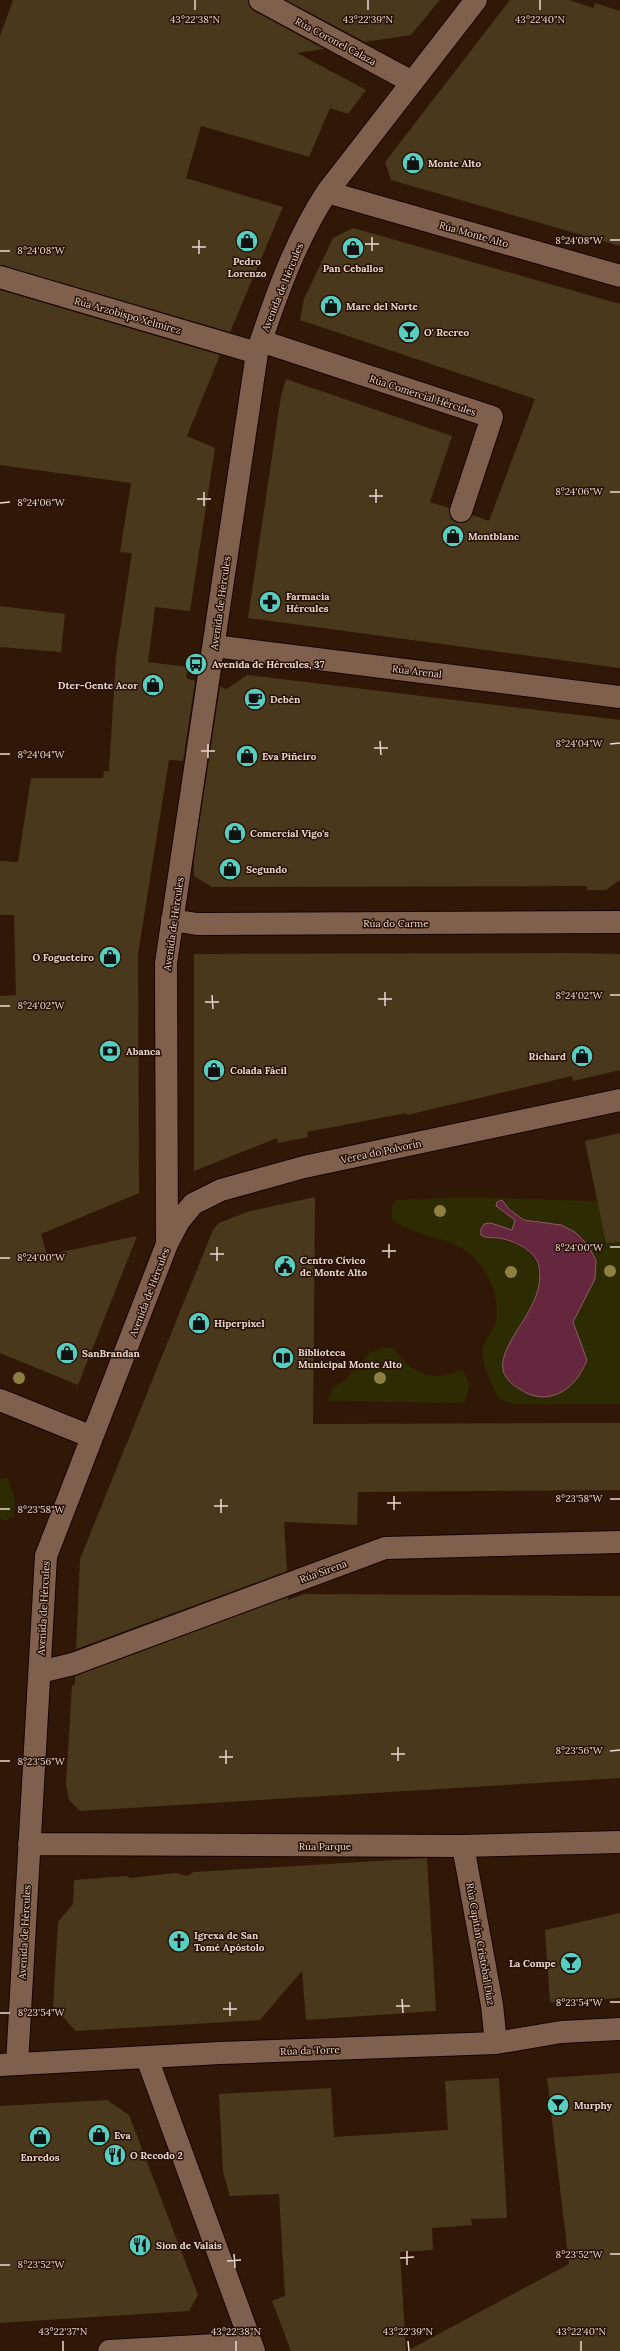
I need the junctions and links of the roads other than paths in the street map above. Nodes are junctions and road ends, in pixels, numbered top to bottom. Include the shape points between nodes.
1 (260, 0) edge
2 (476, 0) edge
3 (412, 82) junction
4 (327, 192) junction
5 (620, 276) edge
6 (0, 277) edge
7 (259, 347) junction
8 (461, 511) dead end
9 (214, 646) junction
10 (620, 697) edge
11 (172, 920) junction
12 (620, 922) edge
13 (620, 1100) edge
14 (168, 1244) junction
15 (0, 1400) edge
16 (92, 1437) junction
17 (620, 1542) edge
18 (40, 1672) junction
19 (620, 1842) edge
20 (30, 1844) junction
21 (463, 1846) junction
22 (620, 2029) edge
23 (496, 2043) junction
24 (147, 2058) junction
25 (9, 2065) edge
26 (253, 2347) edge
27 (109, 2351) edge

1 - 3 street, Rúa Coronel Calaza
2 - 3 street, Avenida de Hércules
3 - 4 street, Avenida de Hércules
4 - 5 street, Rúa Monte Alto
4 - 7 street, Avenida de Hércules via 310,218 271,309
6 - 7 street, Rúa Arzobispo Xelmírez
7 - 8 street, Rúa Comercial Hércules via 492,417
7 - 9 street, Avenida de Hércules
9 - 10 street, Rúa Arenal
9 - 11 street, Avenida de Hércules
11 - 12 street, Rúa do Carme via 197,924
11 - 14 street, Avenida de Hércules via 166,963
13 - 14 street, Verea do Polvorín via 304,1167 221,1190 194,1204 179,1221
14 - 16 street, Avenida de Hércules
15 - 16 street
16 - 18 street, Avenida de Hércules via 46,1556
17 - 18 street, Rúa Sirena via 385,1548 73,1664
18 - 20 street, Avenida de Hércules
19 - 21 street, Rúa Parque
20 - 21 street, Rúa Parque
20 - 25 street, Avenida de Hércules
21 - 23 street, Rúa Capitán Cristóbal Díaz via 492,2005
22 - 23 street, Rúa da Torre via 561,2032
23 - 24 street, Rúa da Torre
24 - 25 street, Rúa da Torre
24 - 26 street
26 - 27 street

